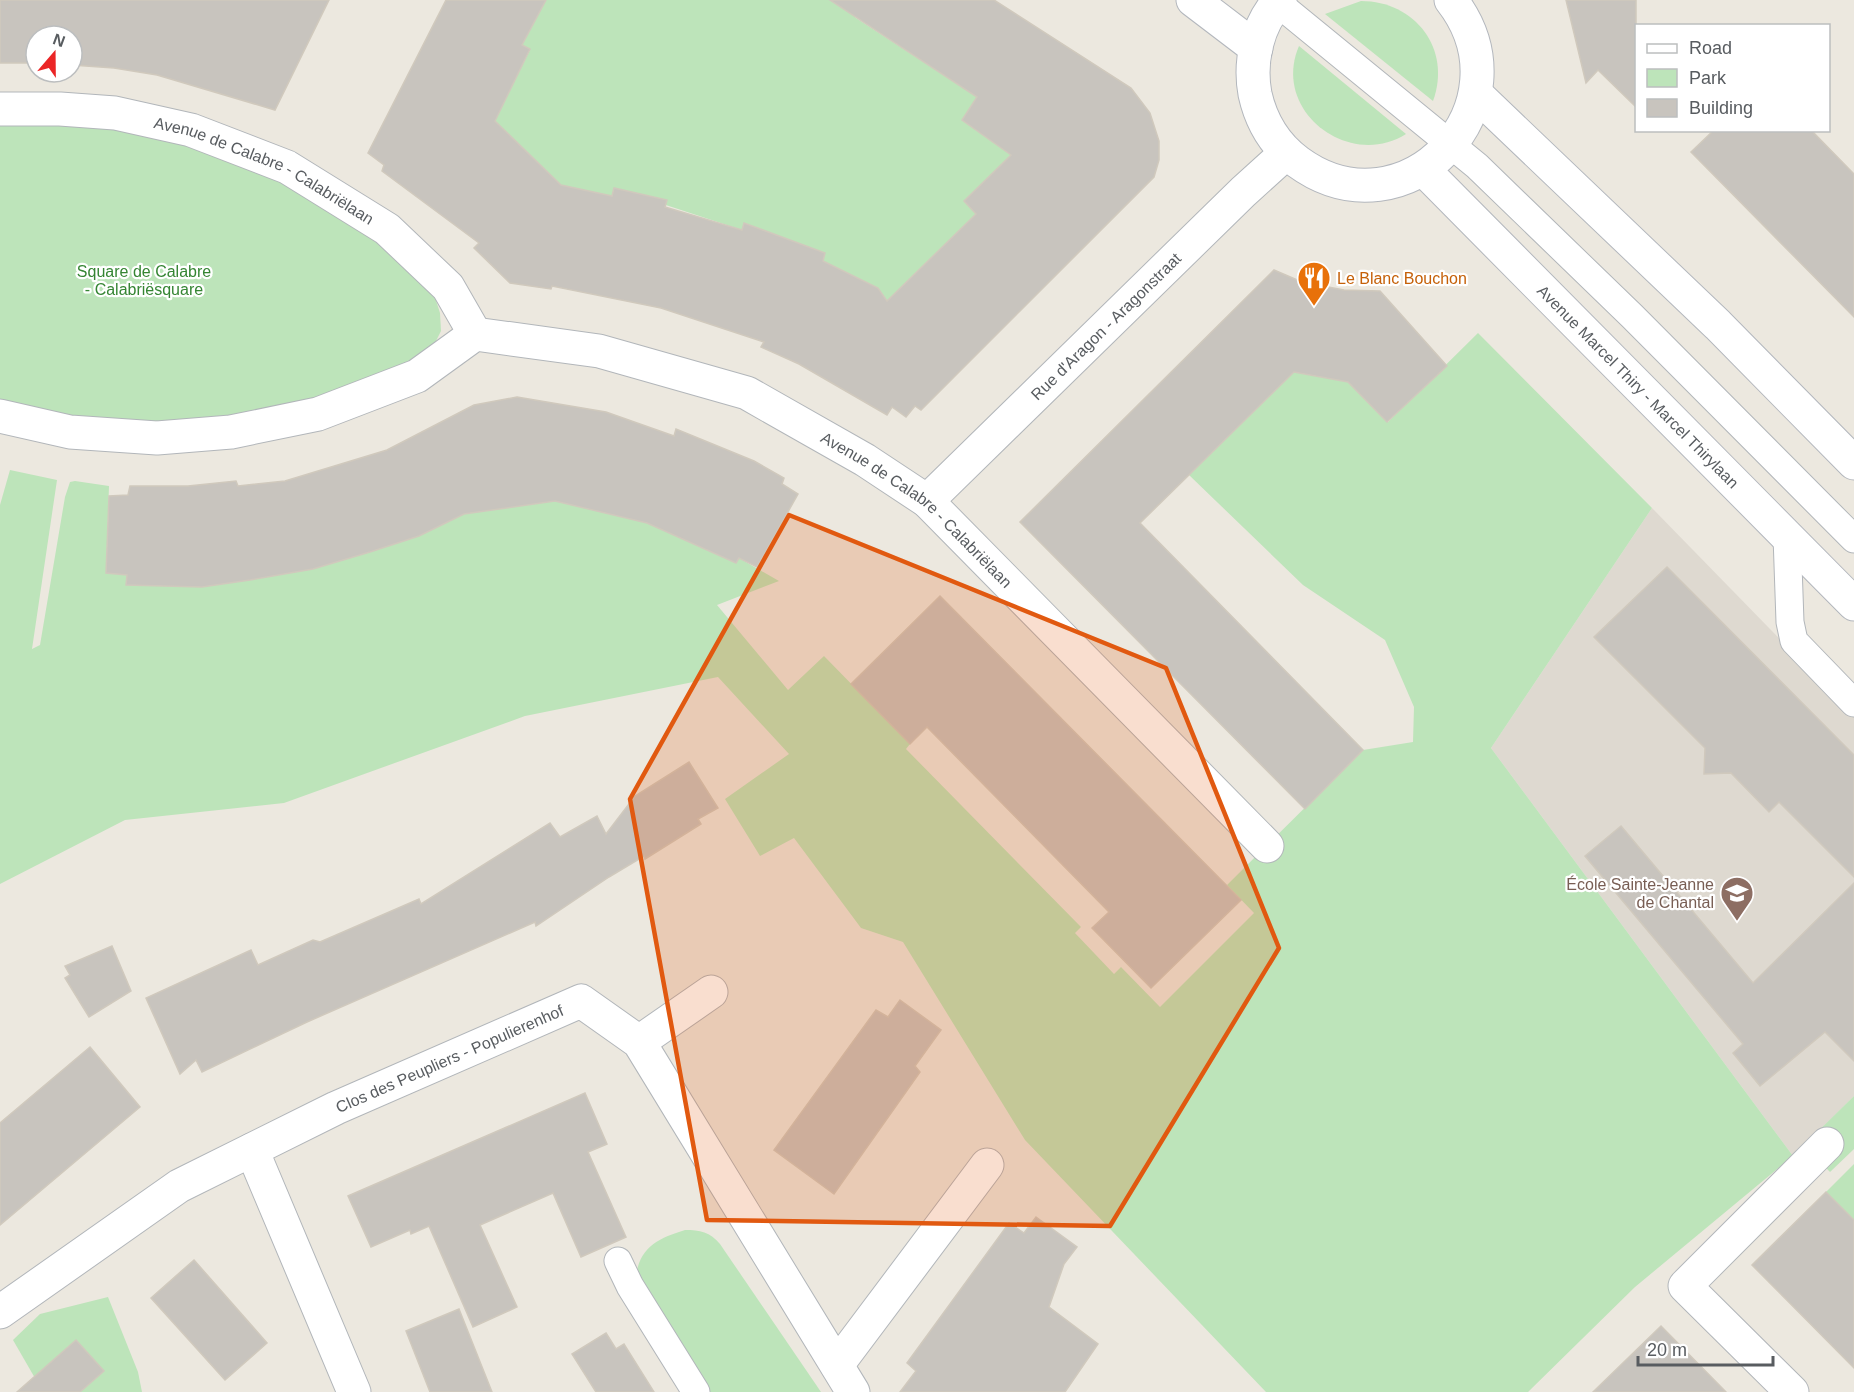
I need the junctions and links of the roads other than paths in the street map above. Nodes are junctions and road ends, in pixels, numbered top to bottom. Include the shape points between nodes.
1 (1192, 0) edge
2 (1451, 0) edge
3 (1277, 1) edge
4 (1256, 48) junction
5 (1476, 94) junction
6 (0, 110) edge
7 (1452, 145) junction
8 (1286, 153) junction
9 (1423, 169) junction
10 (475, 334) junction
11 (0, 416) edge
12 (1850, 452) edge
13 (927, 501) junction
14 (1787, 536) junction
15 (1854, 539) edge
16 (1854, 604) edge
17 (1854, 703) edge
18 (1267, 846) dead end
19 (711, 992) dead end
20 (639, 1042) junction
21 (1827, 1144) dead end
22 (252, 1150) junction
23 (987, 1165) dead end
24 (618, 1261) dead end
25 (0, 1312) edge
26 (845, 1378) edge
27 (354, 1392) edge
28 (696, 1392) edge
29 (1792, 1392) edge

1 - 4 street
2 - 5 street via 1468,26 1476,53
3 - 4 street via 1262,27
3 - 7 lane
4 - 8 street via 1253,80 1258,107 1269,132
5 - 7 street
5 - 12 street
6 - 10 street, Avenue de Calabre - Calabriëlaan via 115,113 191,130 287,167 387,230 448,287
7 - 9 street
7 - 15 lane via 1632,316
8 - 9 street via 1310,171 1357,184 1396,181
8 - 13 street, Rue d'Aragon - Aragonstraat
9 - 14 street, Avenue Marcel Thiry - Marcel Thirylaan
10 - 11 street via 417,376 318,414 231,432 157,438 103,435 70,432
10 - 13 street, Avenue de Calabre - Calabriëlaan via 599,351 747,393 865,460
13 - 18 street, Avenue de Calabre - Calabriëlaan
14 - 16 street, Avenue Marcel Thiry - Marcel Thirylaan
14 - 17 lane via 1794,642
19 - 20 street
20 - 22 street, Clos des Peupliers - Populierenhof via 581,1001 336,1108
20 - 26 street, Clos des Peupliers - Populierenhof
21 - 29 street via 1685,1286
22 - 25 street, Clos des Peupliers - Populierenhof via 179,1186
22 - 27 street
23 - 26 street, Clos des Peupliers - Populierenhof
24 - 28 lane

